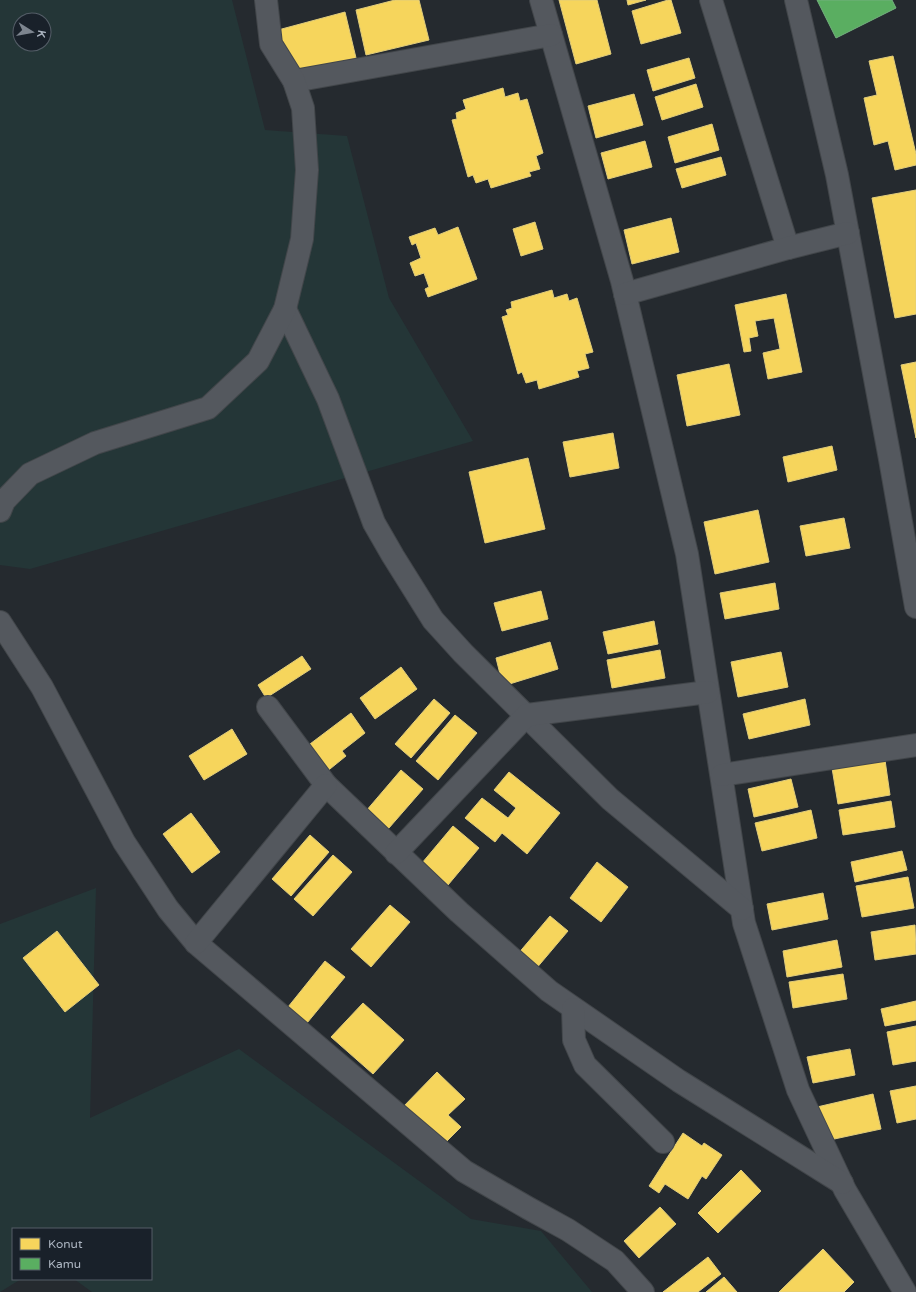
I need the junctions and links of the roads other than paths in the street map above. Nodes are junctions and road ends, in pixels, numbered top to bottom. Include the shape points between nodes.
1 (266, 0) edge
2 (541, 0) edge
3 (711, 0) edge
4 (796, 0) edge
5 (551, 35) junction
6 (294, 81) junction
7 (848, 233) junction
8 (788, 248) junction
9 (625, 294) junction
10 (285, 309) junction
11 (0, 511) edge
12 (916, 607) edge
13 (0, 622) edge
14 (708, 692) junction
15 (268, 707) dead end
16 (527, 715) junction
17 (916, 745) edge
18 (722, 775) junction
19 (326, 785) junction
20 (396, 852) junction
21 (742, 909) junction
22 (196, 943) junction
23 (573, 1009) junction
24 (663, 1142) dead end
25 (842, 1183) junction
26 (643, 1292) edge
27 (905, 1292) edge

1 - 6 street via 271,44
2 - 5 street
3 - 8 street
4 - 7 street
5 - 6 street
5 - 9 street
6 - 10 street via 303,108 308,170 302,238
7 - 8 street
7 - 12 street
8 - 9 street
9 - 14 street via 687,554
10 - 11 street via 258,361 208,408 95,444 30,474 4,501
10 - 16 street via 328,399 374,523 433,620
13 - 22 street via 42,687 124,842 168,909
14 - 16 street
14 - 18 street
15 - 19 street
16 - 20 street
16 - 21 street via 610,799
17 - 18 street
18 - 21 street
19 - 20 street
19 - 22 street
20 - 23 street via 459,912
21 - 25 street via 744,923 798,1090
22 - 26 street via 464,1171 568,1230 615,1261
23 - 24 street via 574,1040 585,1065
23 - 25 street via 679,1080
25 - 27 street

